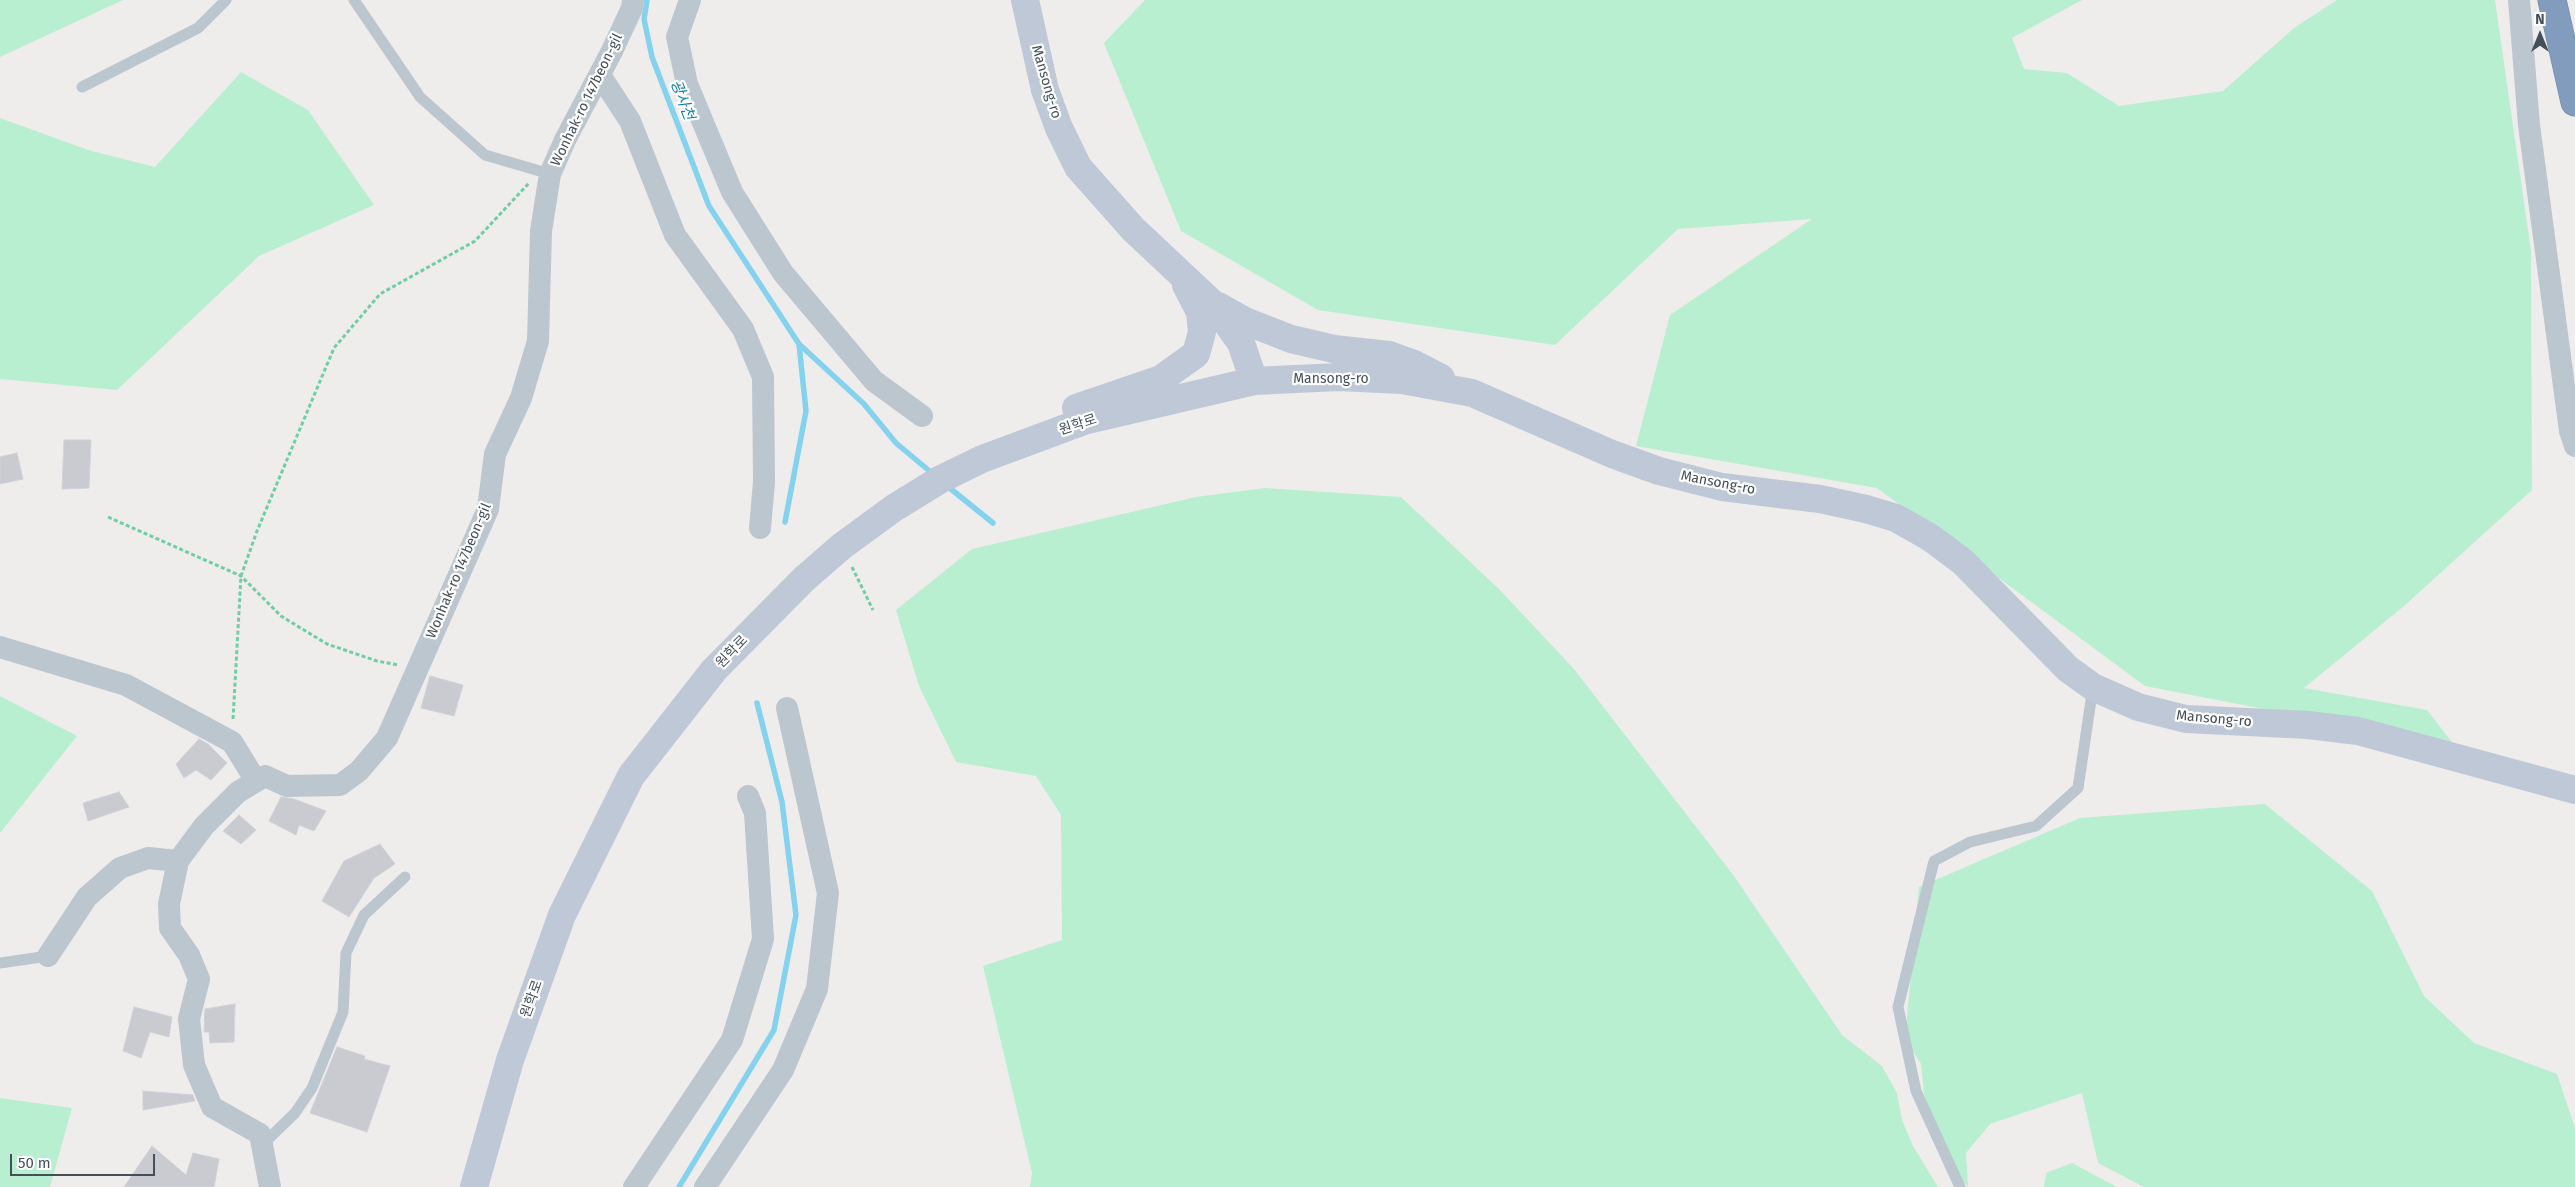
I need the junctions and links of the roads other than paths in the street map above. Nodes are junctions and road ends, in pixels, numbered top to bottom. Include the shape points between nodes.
1 (226, 0) edge
2 (354, 0) edge
3 (633, 0) edge
4 (690, 0) edge
5 (1025, 0) edge
6 (2519, 0) edge
7 (2552, 0) edge
8 (600, 75) junction
9 (82, 87) dead end
10 (2575, 102) edge
11 (550, 174) junction
12 (1181, 274) junction
13 (1214, 305) junction
14 (1254, 381) junction
15 (1472, 393) junction
16 (922, 416) dead end
17 (1020, 445) junction
18 (2575, 446) edge
19 (760, 528) dead end
20 (0, 647) edge
21 (2093, 687) junction
22 (787, 708) dead end
23 (256, 781) junction
24 (2575, 790) edge
25 (748, 796) dead end
26 (178, 860) junction
27 (405, 877) dead end
28 (48, 956) joint
29 (0, 963) edge
30 (262, 1145) junction
31 (270, 1187) edge
32 (474, 1187) edge
33 (634, 1187) edge
34 (705, 1187) edge
35 (1960, 1187) edge

1 - 9 lane via 198,28
2 - 11 lane via 420,96 478,149 485,155
3 - 8 street, Wonhak-ro 147beon-gil
4 - 16 street via 677,37 685,75 732,192 783,274 874,381
5 - 12 street, Mansong-ro via 1045,90 1078,167 1127,223
6 - 18 street via 2529,125 2570,431
7 - 10 highway
8 - 11 street, Wonhak-ro 147beon-gil
8 - 19 street via 630,121 675,235 743,329 763,377 764,482
11 - 23 street, Wonhak-ro 147beon-gil via 541,231 538,341 521,398 495,454 488,508 386,738 358,771 340,785 287,786 265,776
12 - 13 street, Mansong-ro
12 - 17 street via 1200,312 1202,332 1196,354 1161,379 1082,404
13 - 14 street, Mansong-ro via 1241,343
13 - 15 street via 1291,339 1334,349 1388,355 1414,364
14 - 15 street, Mansong-ro via 1339,377 1402,380
14 - 17 street, 원학로 via 1088,420
15 - 21 street, Mansong-ro via 1612,454 1660,471 1722,487 1866,508 1896,518 1963,562 2068,669
17 - 32 street, 원학로 via 941,479 842,546 804,579 714,670 631,776 562,915 510,1060
20 - 23 street via 126,686 232,742
21 - 24 street, Mansong-ro via 2138,707 2186,719 2308,725 2358,731
21 - 35 lane via 2078,788 2036,826 1970,842 1934,861 1898,1007 1916,1091
22 - 34 street via 828,893 816,989 783,1070
23 - 26 street via 238,792 204,826
25 - 33 street via 755,813 763,939 732,1040
26 - 28 street via 148,858 120,868 87,897
26 - 30 street via 169,904 170,928 199,979 188,1020 194,1065 212,1107 260,1134
27 - 30 lane via 364,915 346,953 343,1012 312,1088 295,1113
28 - 29 lane
30 - 31 street

